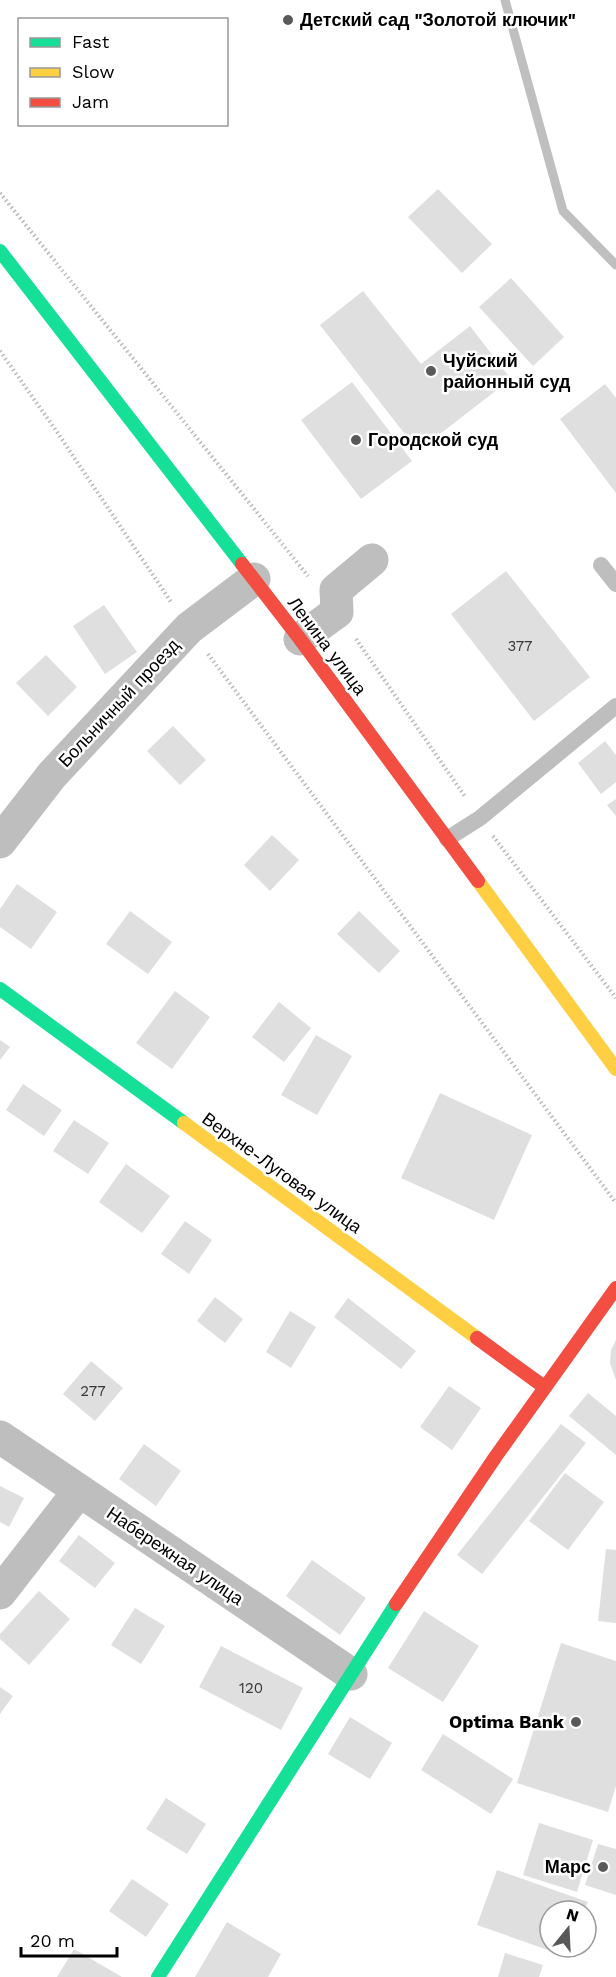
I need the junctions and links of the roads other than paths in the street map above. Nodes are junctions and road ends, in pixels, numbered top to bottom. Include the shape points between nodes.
1 (0, 251) edge
2 (372, 560) dead end
3 (601, 566) dead end
4 (254, 579) junction
5 (616, 584) edge
6 (300, 639) junction
7 (616, 706) edge
8 (447, 839) junction
9 (0, 842) edge
10 (0, 989) edge
11 (616, 1069) edge
12 (616, 1288) edge
13 (543, 1386) junction
14 (0, 1437) edge
15 (79, 1491) junction
16 (0, 1593) edge
17 (351, 1674) junction
18 (158, 1977) edge

1 - 4 street, Ленина улица
2 - 6 street via 336,590 337,612
3 - 5 lane
4 - 6 street, Ленина улица
4 - 9 street, Больничный проезд via 189,628 52,775
6 - 8 street, Ленина улица
7 - 8 lane via 480,818
8 - 11 street, Ленина улица
10 - 13 street, Верхне-Луговая улица
12 - 13 street
13 - 17 street
14 - 15 street, Набережная улица
15 - 16 street
15 - 17 street, Набережная улица
17 - 18 street

